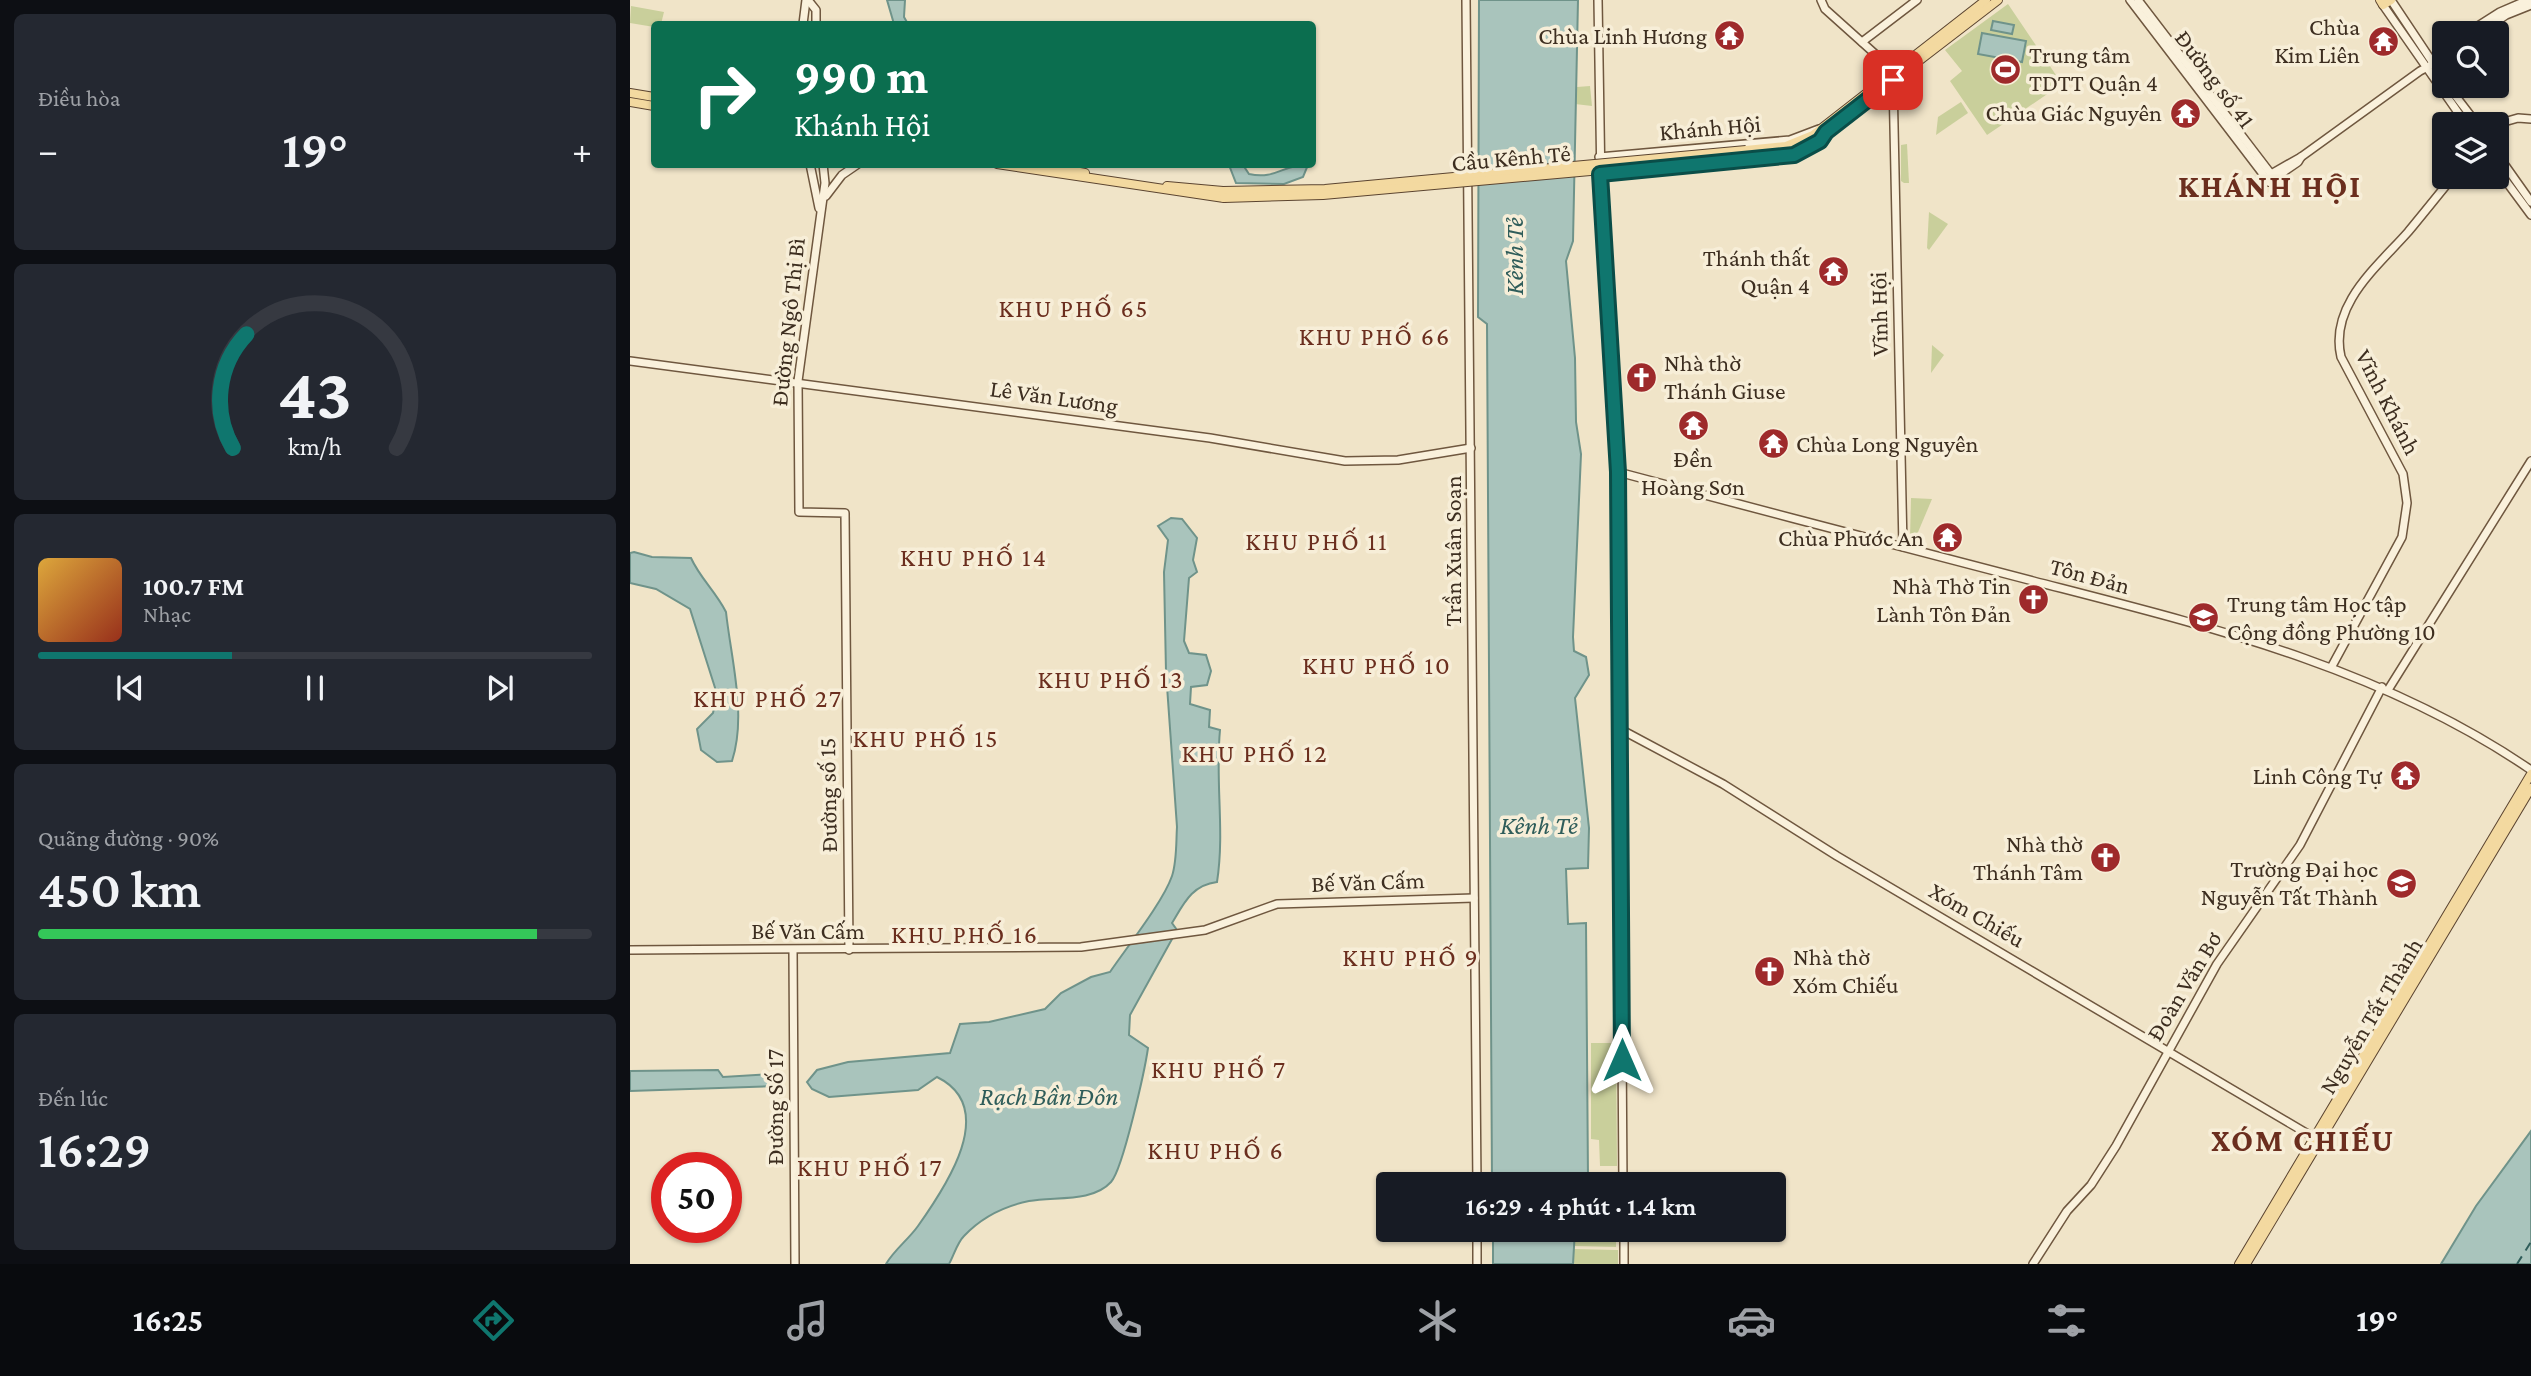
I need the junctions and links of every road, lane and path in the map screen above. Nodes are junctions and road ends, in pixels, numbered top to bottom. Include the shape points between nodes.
1 (807, 0) edge
2 (1466, 0) edge
3 (1598, 0) edge
4 (1821, 0) edge
5 (1917, 0) edge
6 (1986, 0) edge
7 (1998, 0) edge
8 (2130, 0) edge
9 (2138, 0) edge
10 (2528, 0) edge
11 (2386, 1) edge
12 (2531, 5) edge
13 (804, 21) edge
14 (816, 21) edge
15 (2486, 21) edge
16 (2497, 21) edge
17 (1862, 42) junction
18 (2432, 62) edge
19 (2432, 64) edge
20 (2429, 65) junction
21 (2432, 68) edge
22 (1892, 70) junction
23 (1893, 80) junction
24 (630, 93) edge
25 (651, 96) edge
26 (2457, 98) edge
27 (630, 102) edge
28 (651, 106) edge
29 (2458, 112) edge
30 (2468, 112) edge
31 (2531, 119) edge
32 (2509, 121) edge
33 (1824, 130) junction
34 (1800, 145) joint
35 (1646, 154) junction
36 (1599, 157) junction
37 (809, 168) edge
38 (823, 168) edge
39 (853, 168) edge
40 (1027, 168) edge
41 (1060, 168) edge
42 (1647, 170) junction
43 (2509, 170) edge
44 (1600, 174) junction
45 (2270, 178) junction
46 (2509, 185) edge
47 (2443, 189) edge
48 (1224, 194) junction
49 (2531, 202) edge
50 (822, 203) junction
51 (2531, 215) edge
52 (818, 219) junction
53 (630, 360) edge
54 (798, 381) junction
55 (1471, 448) junction
56 (2531, 461) edge
57 (1618, 472) junction
58 (845, 513) joint
59 (1903, 547) junction
60 (2332, 666) junction
61 (2385, 688) junction
62 (1620, 729) junction
63 (2531, 772) edge
64 (2531, 788) edge
65 (1474, 898) junction
66 (2452, 911) junction
67 (630, 950) edge
68 (793, 950) junction
69 (849, 950) junction
70 (2168, 1050) junction
71 (2316, 1139) junction
72 (1477, 1172) edge
73 (1623, 1172) edge
74 (1477, 1242) edge
75 (1624, 1242) edge
76 (794, 1264) edge
77 (1477, 1264) edge
78 (1624, 1264) edge
79 (2033, 1264) edge
80 (2239, 1264) edge
81 (2246, 1264) edge

1 - 13 street
1 - 14 street via 816,10
2 - 55 street, Trần Xuân Soạn
3 - 36 street
4 - 17 street
5 - 17 street
6 - 22 main road, Khánh Hội
7 - 23 main road, Khánh Hội
8 - 45 street, Đường số 41
9 - 45 street, Đường số 41
10 - 15 street
11 - 20 street
12 - 16 street
17 - 22 street
18 - 20 street
19 - 20 street
20 - 21 street
20 - 29 street
20 - 45 street via 2298,163
22 - 33 main road, Khánh Hội
23 - 33 main road, Khánh Hội
23 - 59 street, Vĩnh Hội
24 - 25 main road
26 - 30 street
27 - 28 main road
31 - 32 street
33 - 34 main road, Khánh Hội
33 - 35 street, Khánh Hội via 1790,140
33 - 42 street, Khánh Hội via 1820,141 1794,155
34 - 48 main road, Cầu Kênh Tẻ, bridge via 1325,189
35 - 36 street, Khánh Hội
35 - 42 street
36 - 44 street
37 - 52 street, Đường Ngô Thị Bì
38 - 50 street, Đường Ngô Thị Bì
39 - 50 street
40 - 48 main road
41 - 48 main road
42 - 44 street, Khánh Hội
43 - 49 street
44 - 57 street
46 - 51 street
47 - 60 street, Vĩnh Khánh via 2362,282 2341,322 2341,357 2403,474 2407,503 2402,537
50 - 52 street, Đường Ngô Thị Bì
52 - 54 street, Đường Ngô Thị Bì
53 - 54 street, Lê Văn Lương
54 - 55 street, Lê Văn Lương via 1345,461 1398,460
54 - 58 street, Đường Ngô Thị Bì via 799,512
55 - 65 street, Trần Xuân Soạn
56 - 61 street, Đoàn Văn Bơ
57 - 59 street, Tôn Đản
57 - 62 street
58 - 69 street, Đường số 15
59 - 60 street, Tôn Đản
60 - 61 street, Tôn Đản
61 - 63 street, Tôn Đản
61 - 70 street, Đoàn Văn Bơ via 2300,845 2217,964
62 - 70 street, Xóm Chiếu via 1723,784
62 - 73 street
63 - 66 main road, Nguyễn Tất Thành
64 - 66 main road, Nguyễn Tất Thành
65 - 69 street, Bế Văn Cấm via 1277,904 1205,930 1113,944
65 - 72 street, Trần Xuân Soạn
66 - 71 main road, Nguyễn Tất Thành
66 - 71 main road, Nguyễn Tất Thành
67 - 68 street, Bế Văn Cấm
68 - 69 street, Bế Văn Cấm
68 - 76 street, Đường Số 17
70 - 71 street, Xóm Chiếu
70 - 79 street, Đoàn Văn Bơ via 2116,1146
71 - 80 main road
71 - 81 main road, Nguyễn Tất Thành
74 - 77 street
75 - 78 street

